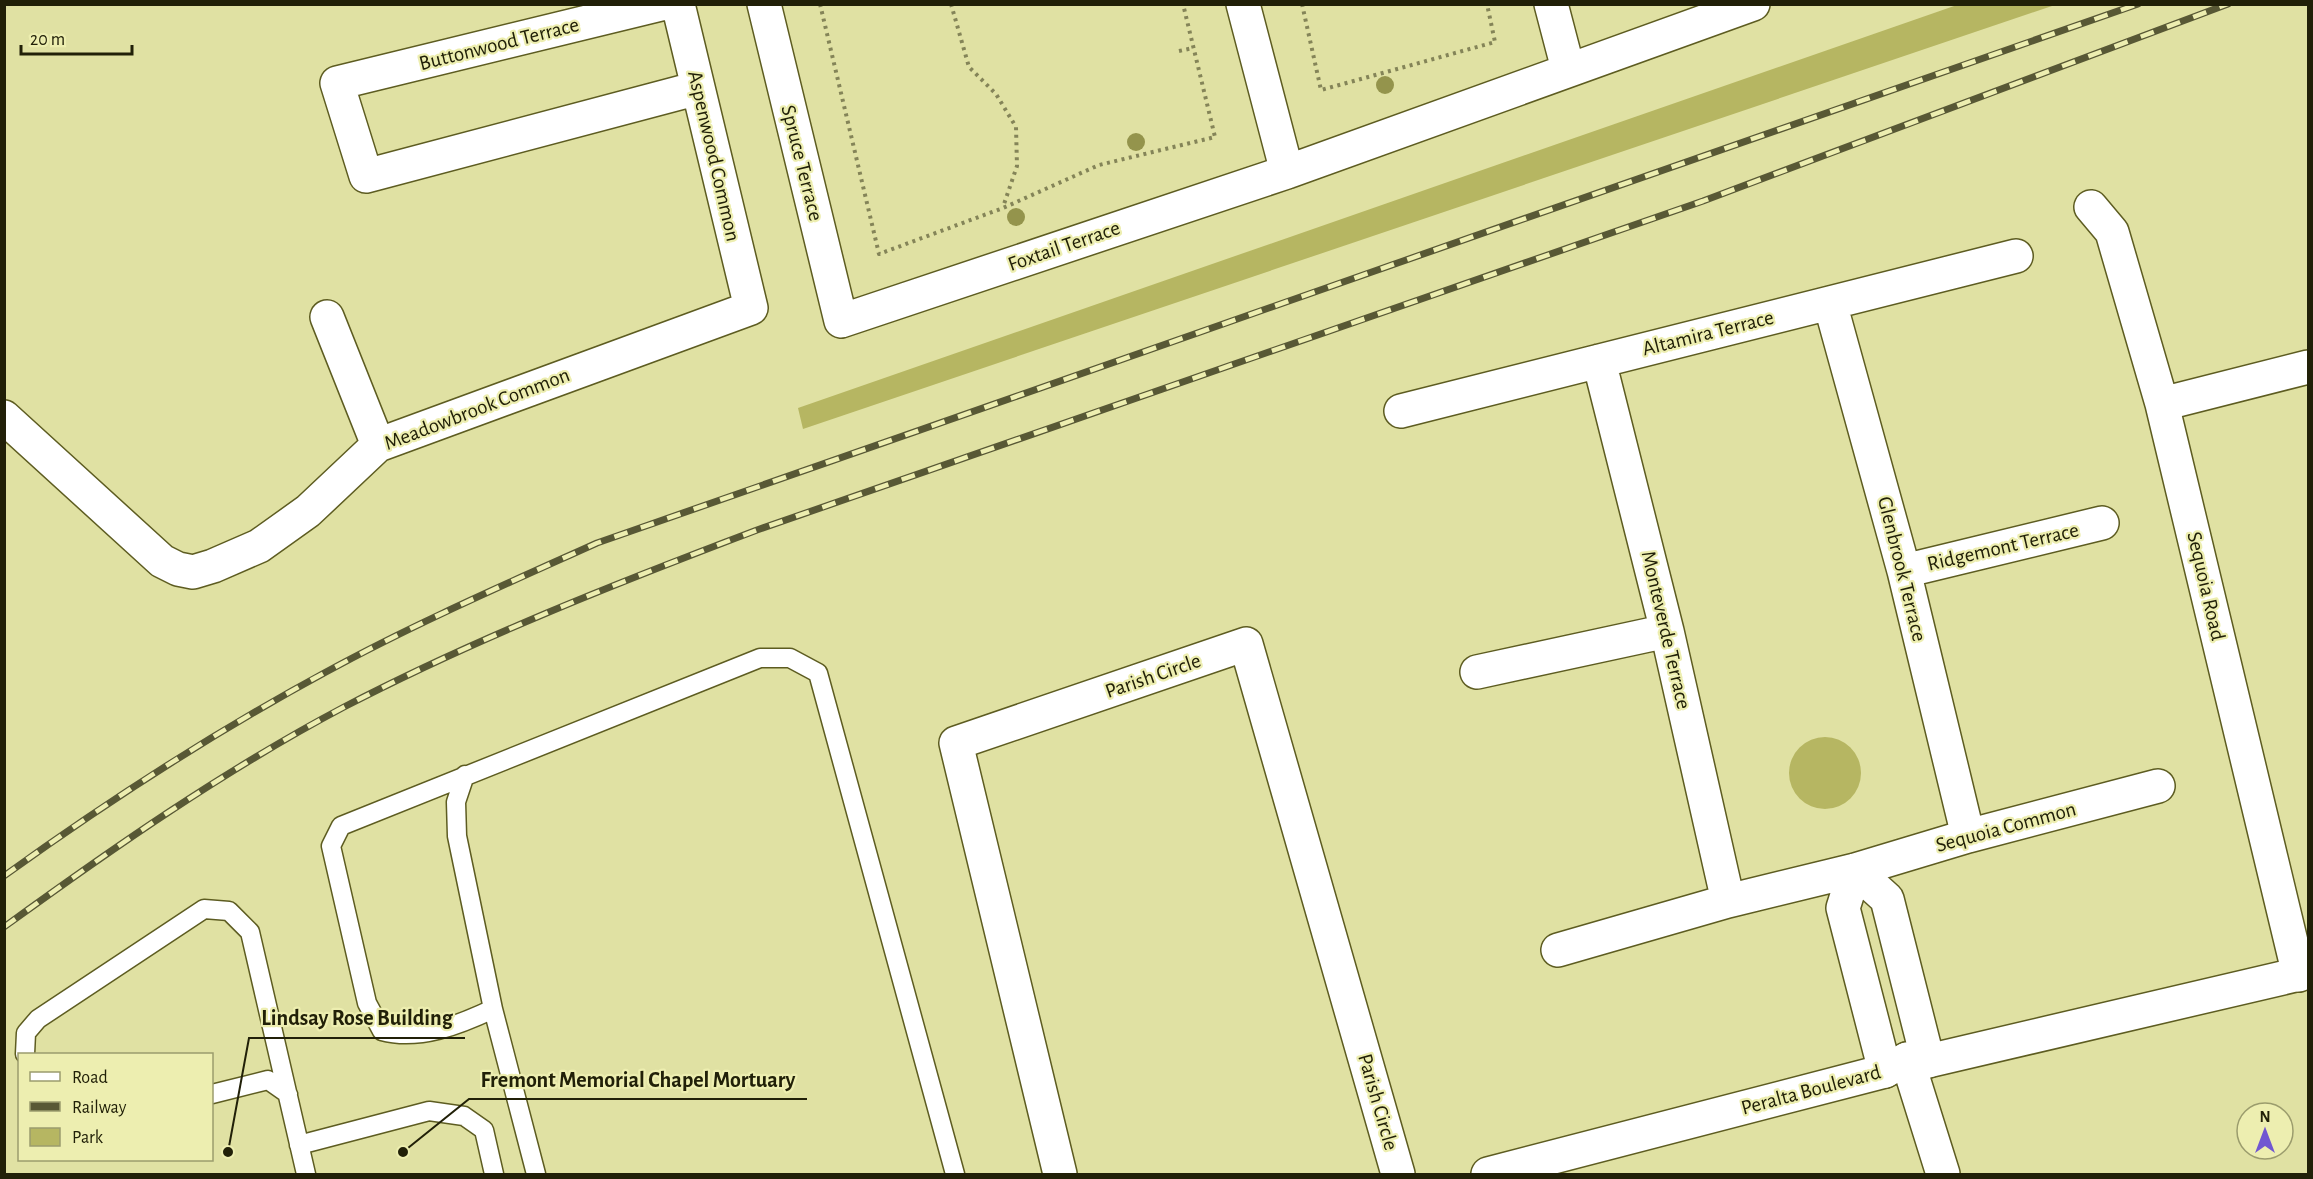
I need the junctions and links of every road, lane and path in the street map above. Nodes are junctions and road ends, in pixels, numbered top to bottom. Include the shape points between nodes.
1 (661, 4) edge
2 (678, 4) edge
3 (764, 4) edge
4 (820, 4) edge
5 (951, 4) edge
6 (1183, 4) edge
7 (1243, 4) edge
8 (1302, 4) edge
9 (1487, 4) edge
10 (1551, 4) edge
11 (1754, 4) edge
12 (1193, 48) junction
13 (1179, 51) dead end
14 (1568, 69) junction
15 (698, 88) junction
16 (1287, 172) junction
17 (2091, 207) dead end
18 (1002, 208) junction
19 (2016, 256) dead end
20 (1830, 303) junction
21 (751, 308) joint
22 (327, 317) dead end
23 (841, 321) joint
24 (1599, 361) junction
25 (2308, 367) edge
26 (2162, 404) junction
27 (1401, 411) dead end
28 (4, 417) edge
29 (378, 445) junction
30 (2102, 523) dead end
31 (1904, 571) junction
32 (1667, 631) junction
33 (1477, 672) dead end
34 (465, 775) junction
35 (2158, 786) dead end
36 (1968, 836) junction
37 (1855, 870) junction
38 (1728, 901) junction
39 (1558, 950) dead end
40 (2304, 973) edge
41 (493, 1010) junction
42 (25, 1053) edge
43 (1907, 1064) junction
44 (213, 1094) edge
45 (288, 1094) junction
46 (299, 1145) junction
47 (306, 1174) edge
48 (494, 1174) edge
49 (536, 1174) edge
50 (955, 1174) edge
51 (1060, 1174) edge
52 (1398, 1174) edge
53 (1488, 1174) edge
54 (1943, 1174) edge

1 - 15 street, Buttonwood Terrace via 337,83 366,176
2 - 15 street, Aspenwood Common
3 - 23 street, Spruce Terrace
4 - 18 path via 879,254
5 - 18 path via 969,67 996,94 1016,127 1017,166
6 - 12 path
7 - 16 street
8 - 9 path via 1321,90 1495,42
10 - 14 street
11 - 14 street, Foxtail Terrace
12 - 13 path
12 - 18 path via 1215,137 1099,165
14 - 16 street, Foxtail Terrace
15 - 21 street, Aspenwood Common
16 - 23 street, Foxtail Terrace
17 - 26 street, Sequoia Road via 2112,232
19 - 20 street, Altamira Terrace
20 - 24 street, Altamira Terrace
20 - 31 street, Glenbrook Terrace
21 - 29 street, Meadowbrook Common
22 - 29 street
24 - 27 street, Altamira Terrace
24 - 32 street, Monteverde Terrace
25 - 26 street
26 - 40 street, Sequoia Road
28 - 29 street, Meadowbrook Common via 162,561 194,572 259,546 308,511
30 - 31 street, Ridgemont Terrace
31 - 36 street, Glenbrook Terrace
32 - 33 street
32 - 38 street, Monteverde Terrace
34 - 41 lane via 456,802 458,836
34 - 41 lane via 341,826 331,846 367,1003 382,1031 401,1036 447,1027
34 - 50 lane via 760,658 790,658 818,673
35 - 36 street, Sequoia Common
36 - 37 street, Sequoia Common
37 - 38 street, Sequoia Common
37 - 43 street via 1843,908
37 - 43 street via 1887,899
38 - 39 street, Sequoia Common
40 - 43 street, Peralta Boulevard
41 - 49 lane
42 - 45 lane via 26,1033 38,1019 204,909 229,911 250,932
43 - 53 street, Peralta Boulevard
43 - 54 street
44 - 45 lane via 268,1080
45 - 46 lane
46 - 47 lane
46 - 48 lane via 429,1111 464,1116 484,1130
51 - 52 street, Parish Circle via 956,743 1246,644

